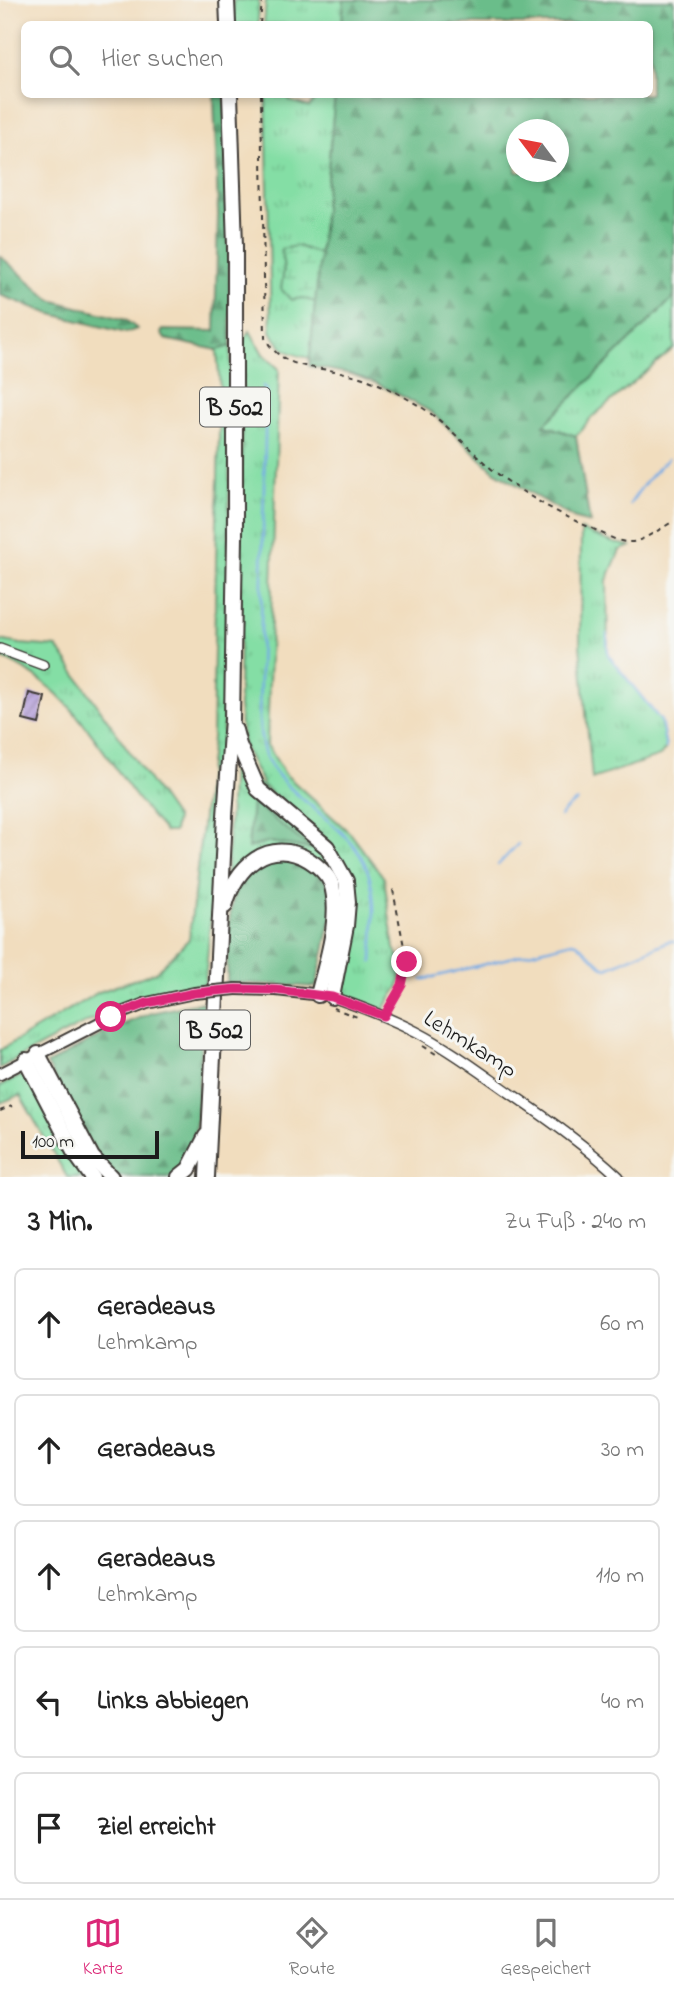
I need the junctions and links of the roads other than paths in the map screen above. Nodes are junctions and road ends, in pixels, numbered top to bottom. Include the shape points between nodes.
1 (227, 0) edge
2 (228, 21) edge
3 (230, 98) edge
4 (0, 649) edge
5 (43, 665) dead end
6 (232, 719) junction
7 (219, 928) junction
8 (326, 1000) junction
9 (32, 1057) junction
10 (0, 1074) edge
11 (209, 1132) junction
12 (92, 1177) edge
13 (111, 1177) edge
14 (179, 1177) edge
15 (207, 1177) edge
16 (619, 1177) edge

1 - 2 highway
3 - 6 highway, B 502 via 235,246
4 - 5 street
6 - 7 highway, B 502
6 - 8 highway via 258,789 327,847 346,881 346,926
7 - 8 highway via 229,891 260,855 298,853 317,864 330,881 336,914
7 - 11 highway, B 502
8 - 9 street, Lehmkamp, bridge via 276,990 194,993 111,1017
8 - 16 street, Lehmkamp via 384,1016 419,1033 571,1136
9 - 10 street
9 - 12 highway via 74,1152
9 - 13 highway via 92,1157
11 - 14 highway via 189,1169
11 - 15 highway, B 502

